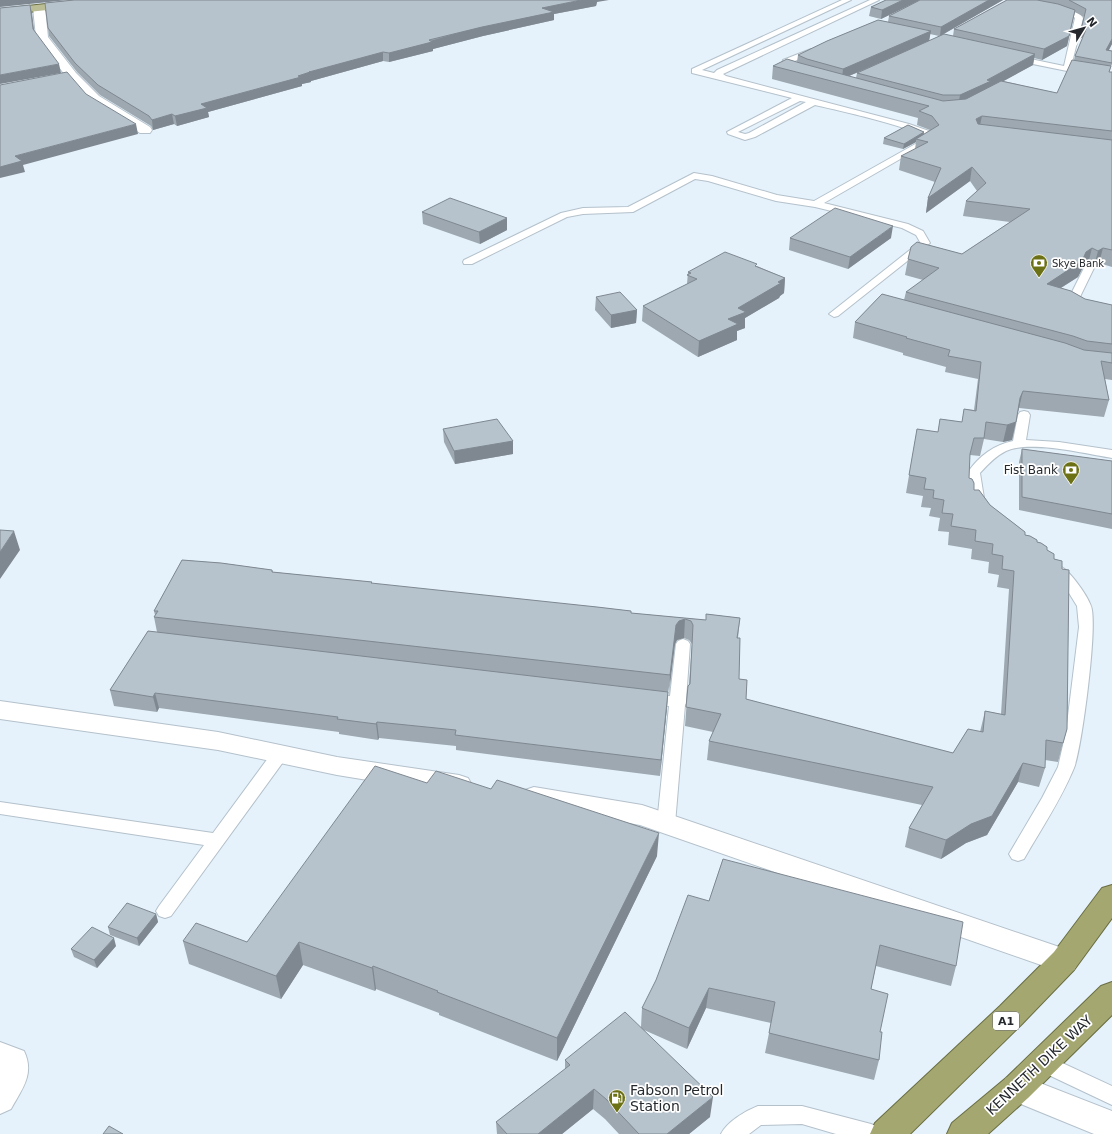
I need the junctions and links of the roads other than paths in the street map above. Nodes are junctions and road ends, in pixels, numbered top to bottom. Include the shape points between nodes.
1 (113, 0) edge
2 (848, 0) edge
3 (876, 0) edge
4 (43, 4) edge
5 (0, 5) edge
6 (1051, 10) edge
7 (0, 12) edge
8 (821, 48) edge
9 (1008, 56) edge
10 (1067, 69) junction
11 (802, 73) edge
12 (72, 76) junction
13 (1112, 76) edge
14 (723, 78) junction
15 (57, 79) edge
16 (799, 98) junction
17 (813, 102) junction
18 (145, 130) dead end
19 (815, 204) junction
20 (468, 262) dead end
21 (1089, 268) dead end
22 (834, 314) dead end
23 (1112, 317) edge
24 (1024, 414) dead end
25 (1019, 445) junction
26 (1112, 454) edge
27 (992, 519) edge
28 (1048, 562) edge
29 (683, 644) dead end
30 (631, 697) edge
31 (679, 702) junction
32 (0, 710) edge
33 (280, 754) junction
34 (0, 808) edge
35 (666, 824) junction
36 (218, 840) junction
37 (1018, 854) dead end
38 (1112, 896) edge
39 (165, 911) dead end
40 (1064, 961) junction
41 (1112, 995) edge
42 (0, 1056) edge
43 (1042, 1063) junction
44 (1017, 1088) junction
45 (1112, 1096) edge
46 (0, 1099) edge
47 (1112, 1126) edge
48 (732, 1134) edge
49 (871, 1134) edge
50 (887, 1134) edge
51 (964, 1134) edge

1 - 4 main road
2 - 14 lane via 695,71
3 - 14 lane via 720,72 718,74
4 - 5 main road
4 - 7 main road
4 - 12 street via 42,37
6 - 10 lane via 1076,15 1079,18
8 - 11 lane via 786,62 789,68
9 - 10 lane
10 - 13 lane
12 - 15 street
12 - 18 street via 94,99
14 - 16 lane
16 - 17 lane
16 - 17 lane via 731,132 752,135
17 - 19 lane via 906,126 926,133 930,139
19 - 20 lane via 776,198 694,176 646,204 630,210 583,211 564,215
19 - 22 lane via 905,226 920,233 925,243
21 - 23 lane via 1071,304 1084,312
24 - 25 lane
25 - 26 lane via 1036,444
25 - 27 lane via 1008,446 990,455 974,472 977,498
28 - 37 lane via 1069,582 1084,606 1086,627 1074,732 1066,767
29 - 31 lane
30 - 31 lane
31 - 35 lane
32 - 33 street via 218,742
33 - 35 street via 337,766 642,814
33 - 36 lane
34 - 36 lane
35 - 40 street
36 - 39 lane
38 - 40 highway, A1
40 - 50 highway, A1 via 1012,1015
41 - 43 highway, KENNETH DIKE WAY
42 - 46 street via 13,1061 13,1074
43 - 44 highway, KENNETH DIKE WAY
43 - 45 lane
44 - 47 street
44 - 51 highway, KENNETH DIKE WAY
48 - 49 lane via 758,1116 802,1115

